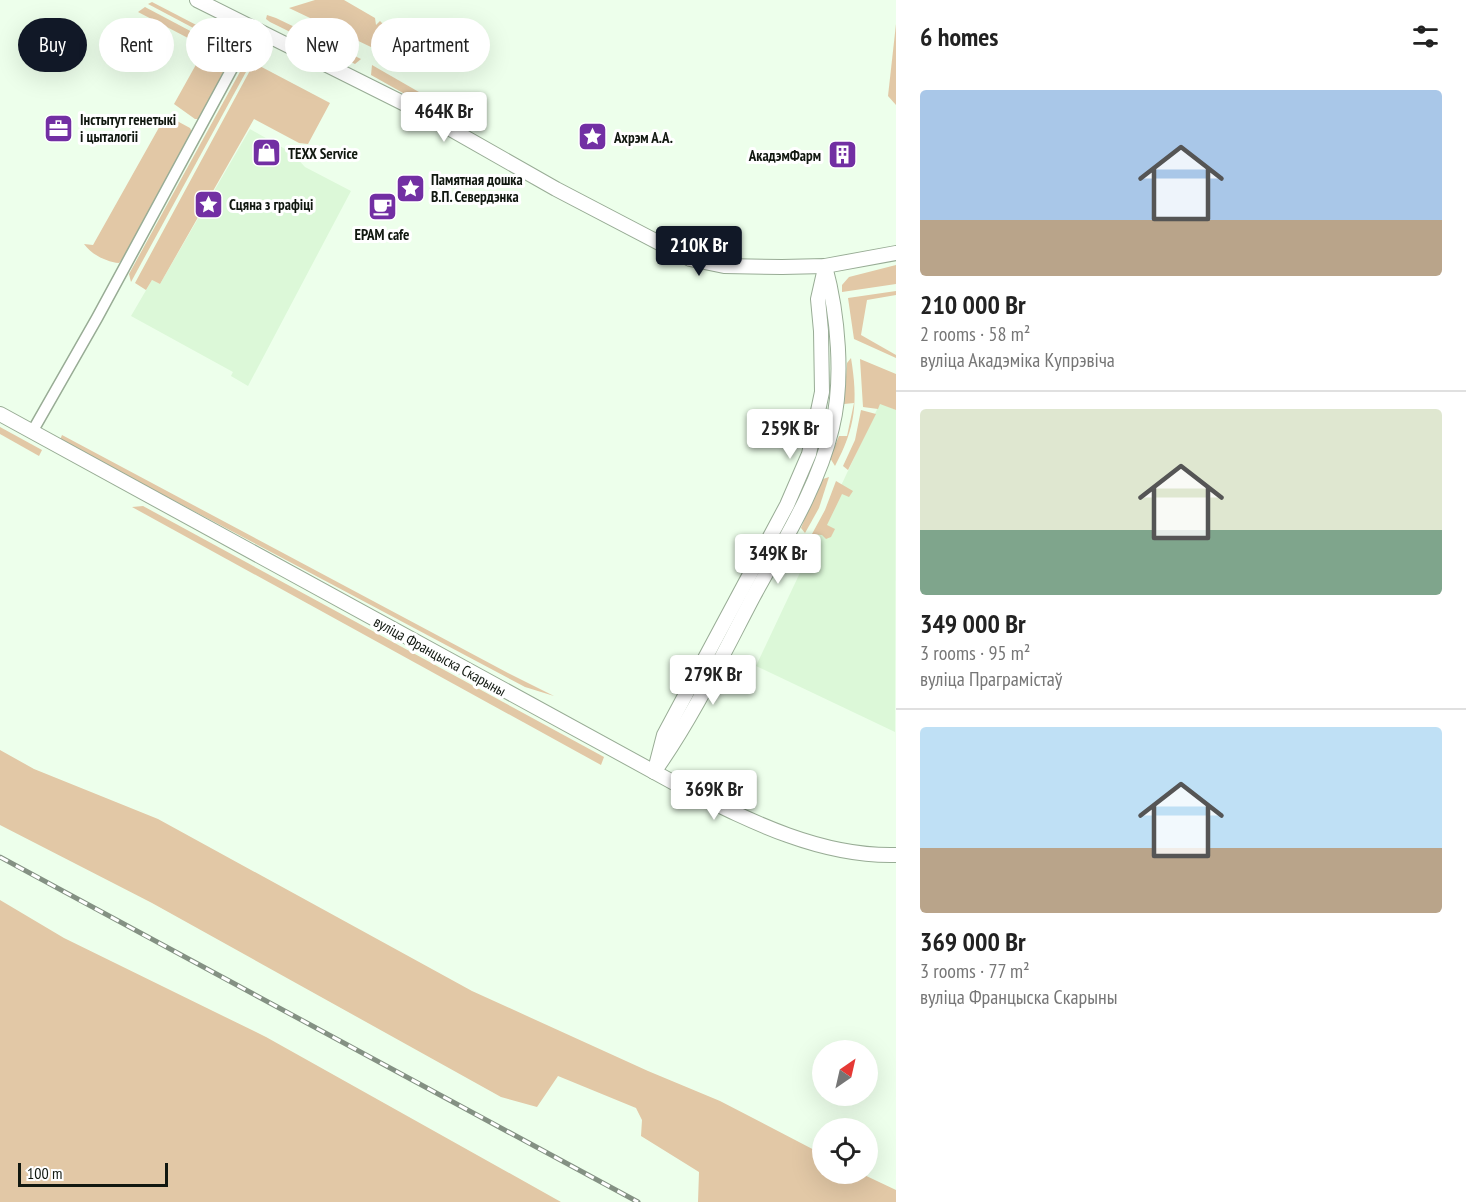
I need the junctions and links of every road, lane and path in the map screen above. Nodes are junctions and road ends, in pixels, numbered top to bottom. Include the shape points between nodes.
1 (197, 0) edge
2 (234, 18) edge
3 (273, 38) edge
4 (230, 72) edge
5 (896, 254) edge
6 (825, 266) junction
7 (0, 414) edge
8 (32, 432) junction
9 (654, 772) junction
10 (896, 855) edge

1 - 2 main road
3 - 6 main road via 417,110 690,259 724,266
4 - 8 street
5 - 6 main road
6 - 9 main road via 818,299 822,392 809,454 787,505 664,735
7 - 8 main road, вуліца Францыска Скарыны
8 - 9 main road, вуліца Францыска Скарыны
9 - 10 main road, вуліца Францыска Скарыны via 741,816 814,844 857,854

